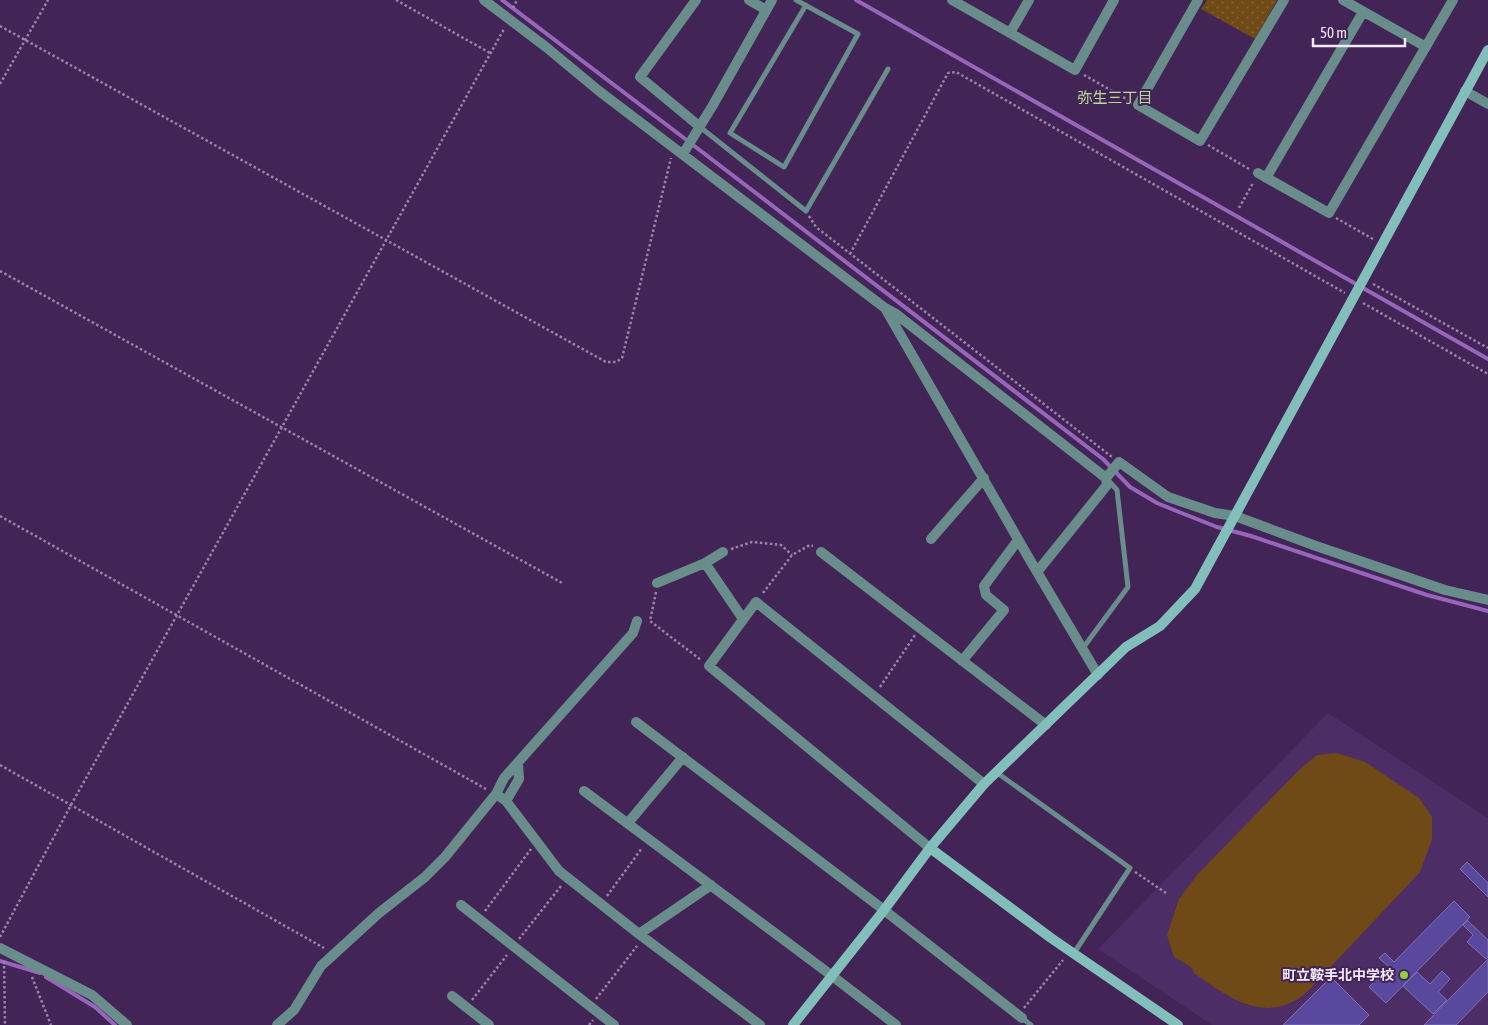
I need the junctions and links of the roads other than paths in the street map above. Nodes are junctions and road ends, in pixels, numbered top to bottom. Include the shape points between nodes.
1 (484, 0) edge
2 (696, 0) edge
3 (749, 0) edge
4 (772, 0) edge
5 (796, 0) edge
6 (952, 0) edge
7 (1029, 0) edge
8 (1114, 0) edge
9 (1198, 0) edge
10 (1284, 0) edge
11 (1343, 0) edge
12 (1453, 0) edge
13 (806, 6) junction
14 (766, 10) junction
15 (1363, 12) junction
16 (1010, 33) junction
17 (1426, 47) junction
18 (1488, 50) edge
19 (888, 68) dead end
20 (1465, 91) junction
21 (1488, 104) edge
22 (700, 126) junction
23 (679, 151) junction
24 (885, 308) junction
25 (984, 478) junction
26 (1106, 478) junction
27 (1235, 516) junction
28 (931, 539) dead end
29 (1018, 540) junction
30 (723, 552) road end
31 (821, 552) road end
32 (705, 563) junction
33 (1037, 572) junction
34 (658, 583) road end
35 (1488, 600) edge
36 (743, 619) junction
37 (638, 622) dead end
38 (1082, 649) junction
39 (962, 661) junction
40 (1098, 675) junction
41 (636, 722) dead end
42 (1046, 725) junction
43 (683, 757) junction
44 (518, 763) junction
45 (996, 772) junction
46 (984, 784) junction
47 (584, 790) dead end
48 (496, 794) junction
49 (506, 801) junction
50 (628, 824) junction
51 (930, 848) junction
52 (711, 885) junction
53 (461, 905) dead end
54 (884, 910) junction
55 (642, 936) junction
56 (2, 949) edge
57 (1072, 952) junction
58 (832, 974) junction
59 (452, 996) dead end
60 (1020, 1017) joint
61 (127, 1025) edge
62 (277, 1025) edge
63 (490, 1025) edge
64 (614, 1025) edge
65 (760, 1025) edge
66 (793, 1025) edge
67 (896, 1025) edge
68 (1030, 1025) edge
69 (1178, 1025) edge

1 - 23 street
2 - 22 street via 640,77
3 - 14 street
4 - 14 street
5 - 13 lane
6 - 16 street
7 - 16 street
8 - 16 street via 1075,70
9 - 10 street via 1138,105 1200,141
11 - 15 street
12 - 17 street
13 - 13 lane via 858,34 784,167 730,133
14 - 22 street
15 - 17 street
15 - 17 street via 1262,176 1329,214
18 - 20 street
19 - 22 lane via 806,211
20 - 21 street
20 - 27 street
22 - 23 street
23 - 24 street
24 - 25 street
24 - 26 street
25 - 28 street
25 - 29 street
26 - 27 street via 1119,462 1168,497 1215,514
26 - 33 street via 1107,485
26 - 38 lane via 1117,490 1128,587
27 - 35 street via 1445,590
27 - 40 street via 1195,589 1160,626 1126,647
29 - 33 street
29 - 39 street via 984,586 986,595 1004,610
30 - 32 street
31 - 39 street
32 - 34 street
32 - 36 street
33 - 38 street
36 - 46 street via 756,602
36 - 51 street via 709,666
37 - 44 street via 628,640
38 - 40 street
39 - 42 street
40 - 42 street
41 - 43 street
42 - 45 street
43 - 50 street
43 - 54 street
44 - 48 street via 504,778
44 - 49 street via 519,780
45 - 46 street
45 - 57 lane via 1130,868
46 - 51 street
47 - 50 street
48 - 49 street
48 - 62 street via 425,877 379,913 321,966 294,1010
49 - 55 street via 560,871
50 - 52 street
51 - 54 street
51 - 57 street
52 - 55 street
52 - 58 street
53 - 64 street
54 - 58 street
54 - 60 street
55 - 65 street
56 - 61 street via 92,995
57 - 69 street
58 - 66 street
58 - 67 street
59 - 63 street
60 - 68 lane

